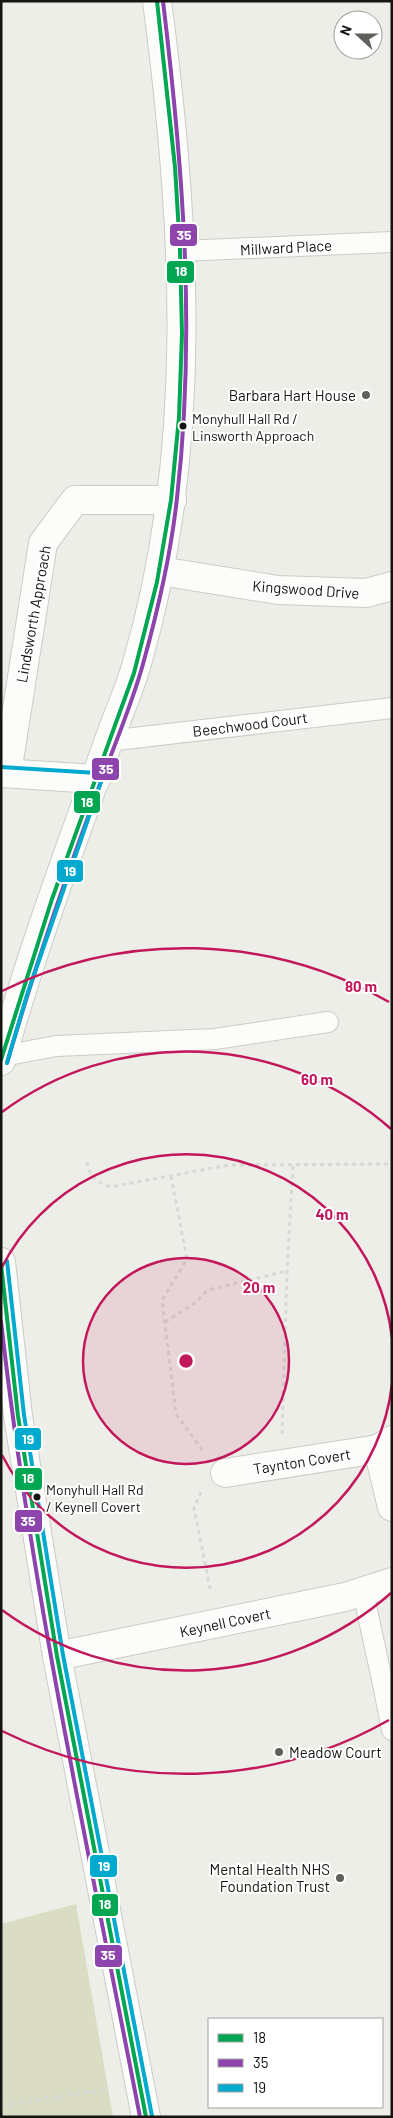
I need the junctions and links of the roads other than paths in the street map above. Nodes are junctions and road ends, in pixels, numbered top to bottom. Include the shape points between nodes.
1 (157, 1) edge
2 (392, 242) edge
3 (181, 251) junction
4 (172, 500) junction
5 (160, 571) junction
6 (392, 586) edge
7 (392, 708) edge
8 (108, 741) junction
9 (4, 773) edge
10 (96, 779) junction
11 (328, 1022) dead end
12 (2, 1059) edge
13 (1, 1262) edge
14 (385, 1444) edge
15 (225, 1473) road end
16 (392, 1507) edge
17 (392, 1582) edge
18 (363, 1592) junction
19 (57, 1656) junction
20 (388, 1688) edge
21 (392, 1730) edge
22 (146, 2117) edge

1 - 3 street
2 - 3 lane, Millward Place
3 - 4 street via 182,377
4 - 5 street
4 - 9 street, Lindsworth Approach via 75,500 43,544
5 - 6 street, Kingswood Drive via 278,590 366,593
5 - 8 street via 137,664
7 - 8 lane, Beechwood Court
8 - 10 street
9 - 10 street, Lindsworth Approach
10 - 12 street via 21,993
11 - 12 lane via 215,1039 56,1046
13 - 19 street via 18,1416
14 - 15 street, Taynton Covert
14 - 16 street
17 - 18 street, Keynell Covert
18 - 19 street, Keynell Covert
18 - 20 lane
19 - 22 street
20 - 21 lane

